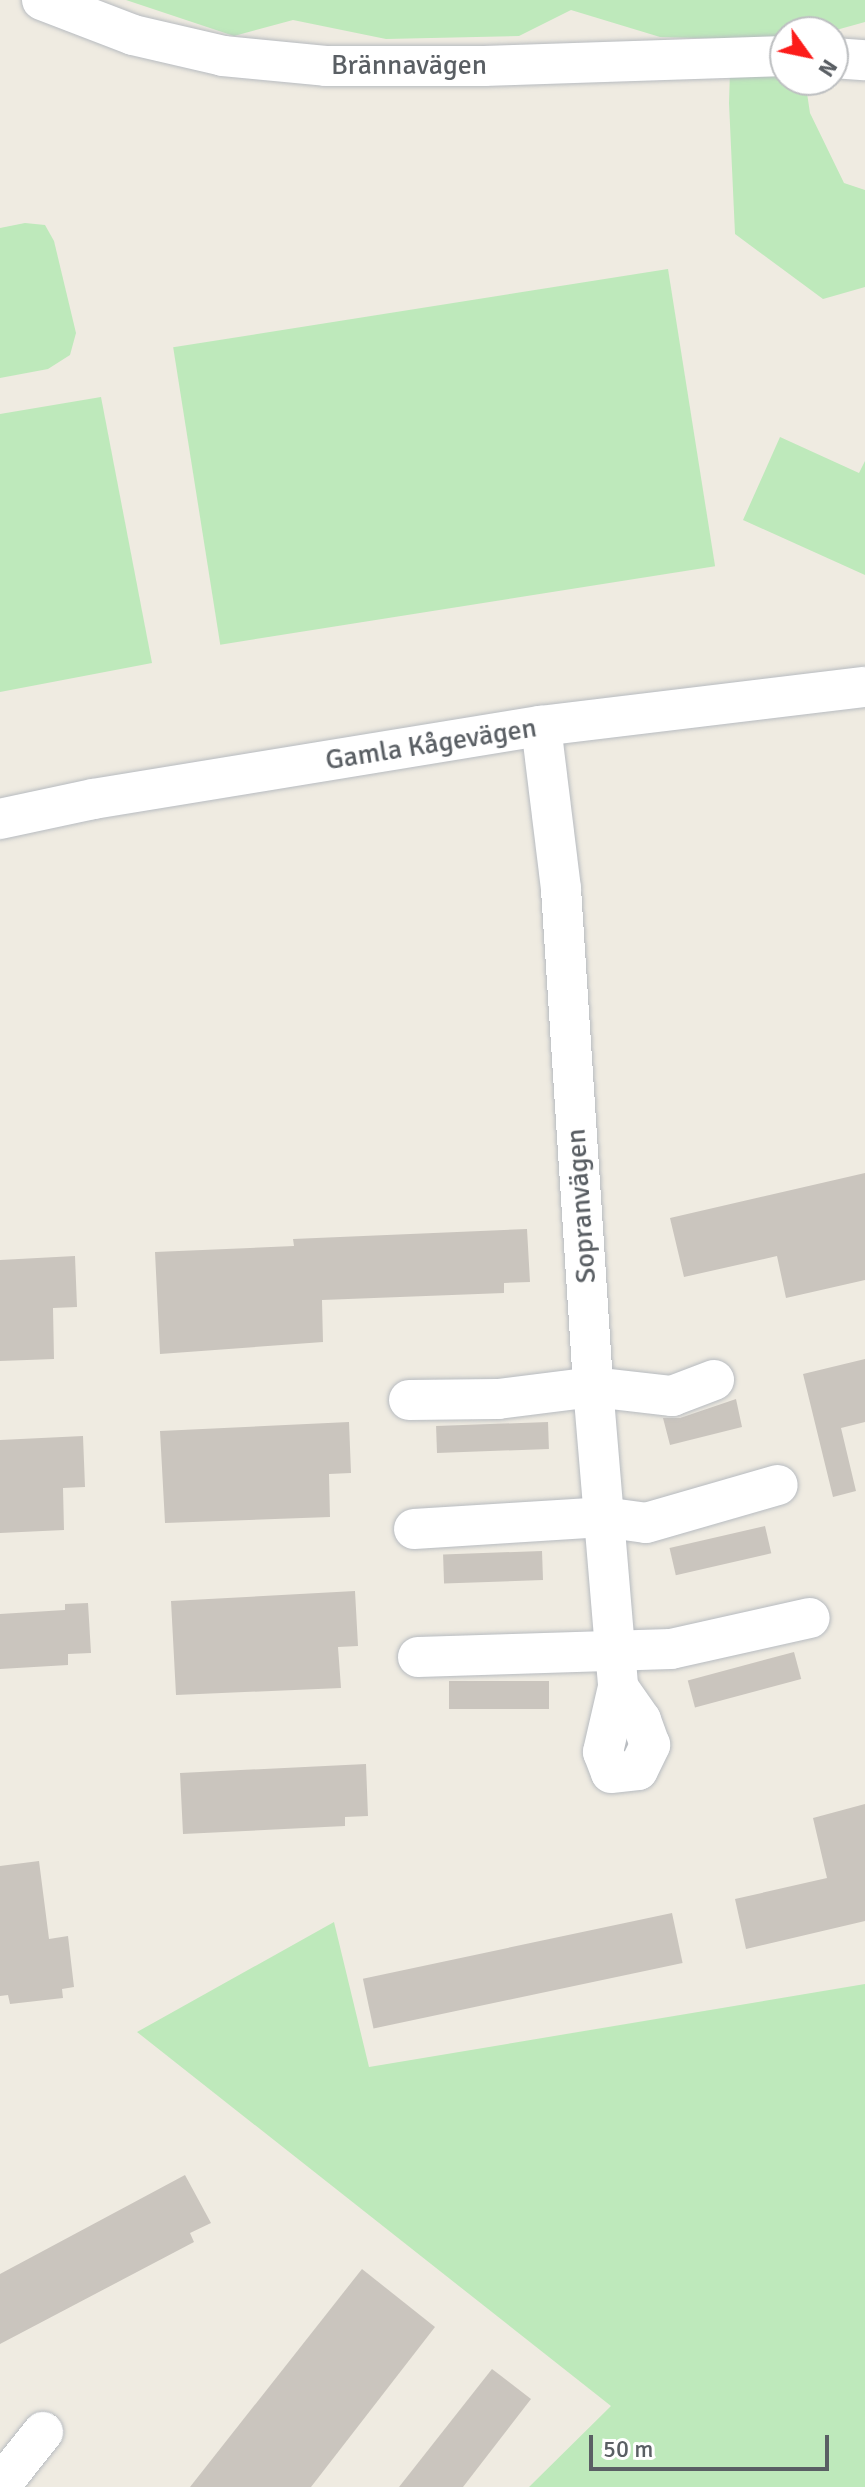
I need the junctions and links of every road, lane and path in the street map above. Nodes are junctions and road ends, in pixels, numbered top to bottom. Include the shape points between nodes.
1 (42, 0) edge
2 (769, 57) edge
3 (865, 687) edge
4 (541, 726) junction
5 (0, 819) edge
6 (714, 1380) dead end
7 (593, 1387) junction
8 (409, 1400) dead end
9 (778, 1485) dead end
10 (603, 1517) junction
11 (414, 1529) dead end
12 (810, 1618) dead end
13 (418, 1657) dead end
14 (616, 1669) junction
15 (43, 2432) dead end
16 (0, 2486) edge

1 - 2 street, Brännavägen via 133,35 223,56 326,66
3 - 4 street, Gamla Kågevägen
4 - 5 street, Gamla Kågevägen
4 - 7 street, Sopranvägen via 561,889
6 - 7 street via 672,1396
7 - 8 street via 498,1399
7 - 10 street, Sopranvägen
9 - 10 street via 646,1523
10 - 11 street
10 - 14 street, Sopranvägen
12 - 14 street via 671,1649
13 - 14 street
15 - 16 street

